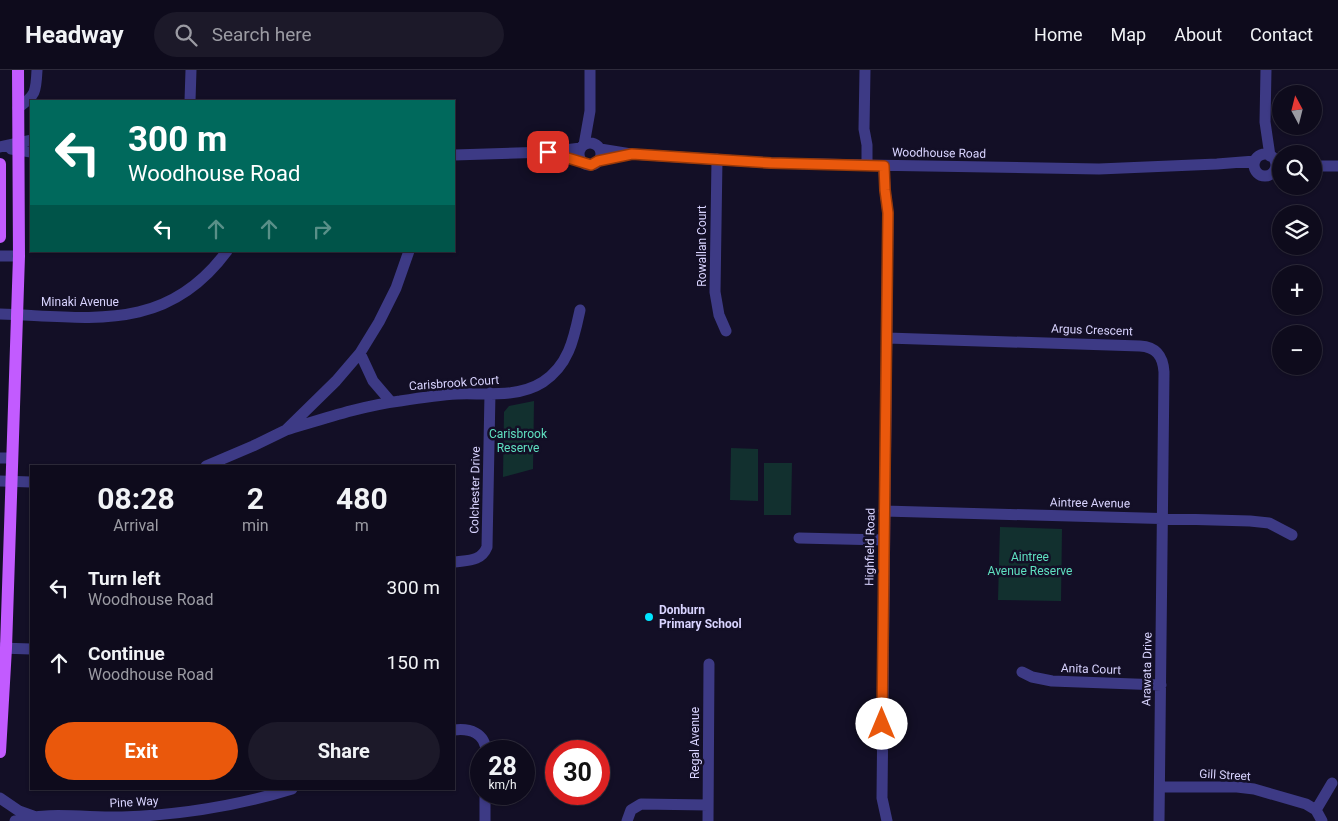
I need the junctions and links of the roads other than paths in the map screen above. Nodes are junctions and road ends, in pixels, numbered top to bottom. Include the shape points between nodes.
1 (18, 70) edge
2 (37, 70) edge
3 (191, 70) edge
4 (590, 70) edge
5 (865, 70) edge
6 (1266, 70) edge
7 (190, 100) edge
8 (18, 108) junction
9 (590, 111) junction
10 (25, 146) edge
11 (582, 146) junction
12 (598, 146) junction
13 (0, 147) edge
14 (548, 152) junction
15 (632, 154) junction
16 (455, 155) edge
17 (717, 159) junction
18 (582, 161) junction
19 (598, 161) junction
20 (1266, 161) edge
21 (0, 164) edge
22 (863, 165) junction
23 (889, 166) junction
24 (1322, 166) edge
25 (1338, 166) edge
26 (0, 237) edge
27 (226, 252) edge
28 (409, 252) edge
29 (0, 256) edge
30 (18, 256) junction
31 (580, 310) dead end
32 (0, 314) edge
33 (16, 315) junction
34 (726, 331) dead end
35 (887, 338) junction
36 (360, 354) junction
37 (490, 393) junction
38 (392, 402) junction
39 (286, 430) junction
40 (6, 458) edge
41 (208, 465) edge
42 (6, 482) edge
43 (30, 482) edge
44 (884, 511) junction
45 (1163, 518) junction
46 (1292, 535) dead end
47 (799, 538) dead end
48 (884, 540) junction
49 (455, 562) edge
50 (2, 631) edge
51 (3, 648) edge
52 (30, 649) edge
53 (709, 664) dead end
54 (1022, 672) dead end
55 (1161, 685) junction
56 (455, 730) edge
57 (482, 740) edge
58 (0, 752) edge
59 (1332, 783) dead end
60 (1160, 787) junction
61 (288, 790) edge
62 (0, 798) edge
63 (485, 805) edge
64 (708, 805) junction
65 (1316, 810) junction
66 (35, 816) junction
67 (15, 821) edge
68 (485, 821) edge
69 (627, 821) edge
70 (708, 821) edge
71 (886, 821) edge
72 (1159, 821) edge
73 (1322, 821) edge

1 - 8 main road
2 - 8 street via 35,92
3 - 7 street
4 - 9 street
5 - 22 street via 864,129 867,145
6 - 20 street
8 - 10 main road
9 - 11 street
9 - 12 street
10 - 13 street
10 - 30 main road
11 - 12 street via 588,143
11 - 14 street
11 - 18 street via 579,154
12 - 15 street, Woodhouse Road
12 - 19 street via 601,156
14 - 16 street
14 - 18 street
15 - 17 street, Woodhouse Road
15 - 19 street, Woodhouse Road
17 - 22 street, Woodhouse Road
17 - 34 street, Rowallan Court via 715,292
18 - 19 street via 591,165
20 - 23 street, Woodhouse Road via 1100,169
21 - 26 main road
22 - 23 street, Woodhouse Road
23 - 35 street, Highfield Road via 885,190 888,213
24 - 25 street
27 - 33 street, Minaki Avenue via 196,286 147,311 107,318
28 - 36 street via 389,304
29 - 30 street
30 - 33 main road
31 - 37 street, Carisbrook Court via 569,352 555,373 525,390
32 - 33 street, Minaki Avenue
33 - 40 main road
35 - 44 street, Highfield Road
35 - 45 street, Argus Crescent via 1140,346 1155,350 1162,359 1164,372
36 - 38 street via 373,381
36 - 39 street
37 - 38 street, Carisbrook Court
37 - 49 street, Colchester Drive via 487,547 478,558
38 - 39 street, Carisbrook Court
39 - 41 street
40 - 42 main road
42 - 43 street
42 - 50 main road
44 - 45 street, Aintree Avenue
44 - 48 street, Highfield Road
45 - 46 street, Aintree Avenue via 1260,522
45 - 55 street, Arawata Drive
47 - 48 street
48 - 71 street, Highfield Road via 882,798
50 - 51 main road
51 - 52 street
51 - 58 main road
53 - 64 street, Regal Avenue
54 - 55 street, Anita Court via 1052,681
55 - 60 street, Arawata Drive
56 - 57 street via 476,732
59 - 65 street
60 - 65 street, Gill Street via 1244,788 1306,804
60 - 72 street, Arawata Drive
61 - 66 street, Pine Way via 237,804 171,814
62 - 66 street, Pine Way via 19,811
63 - 68 street
64 - 69 street via 641,804 631,810
64 - 70 street, Regal Avenue
65 - 73 street
66 - 67 street, Pine Way

